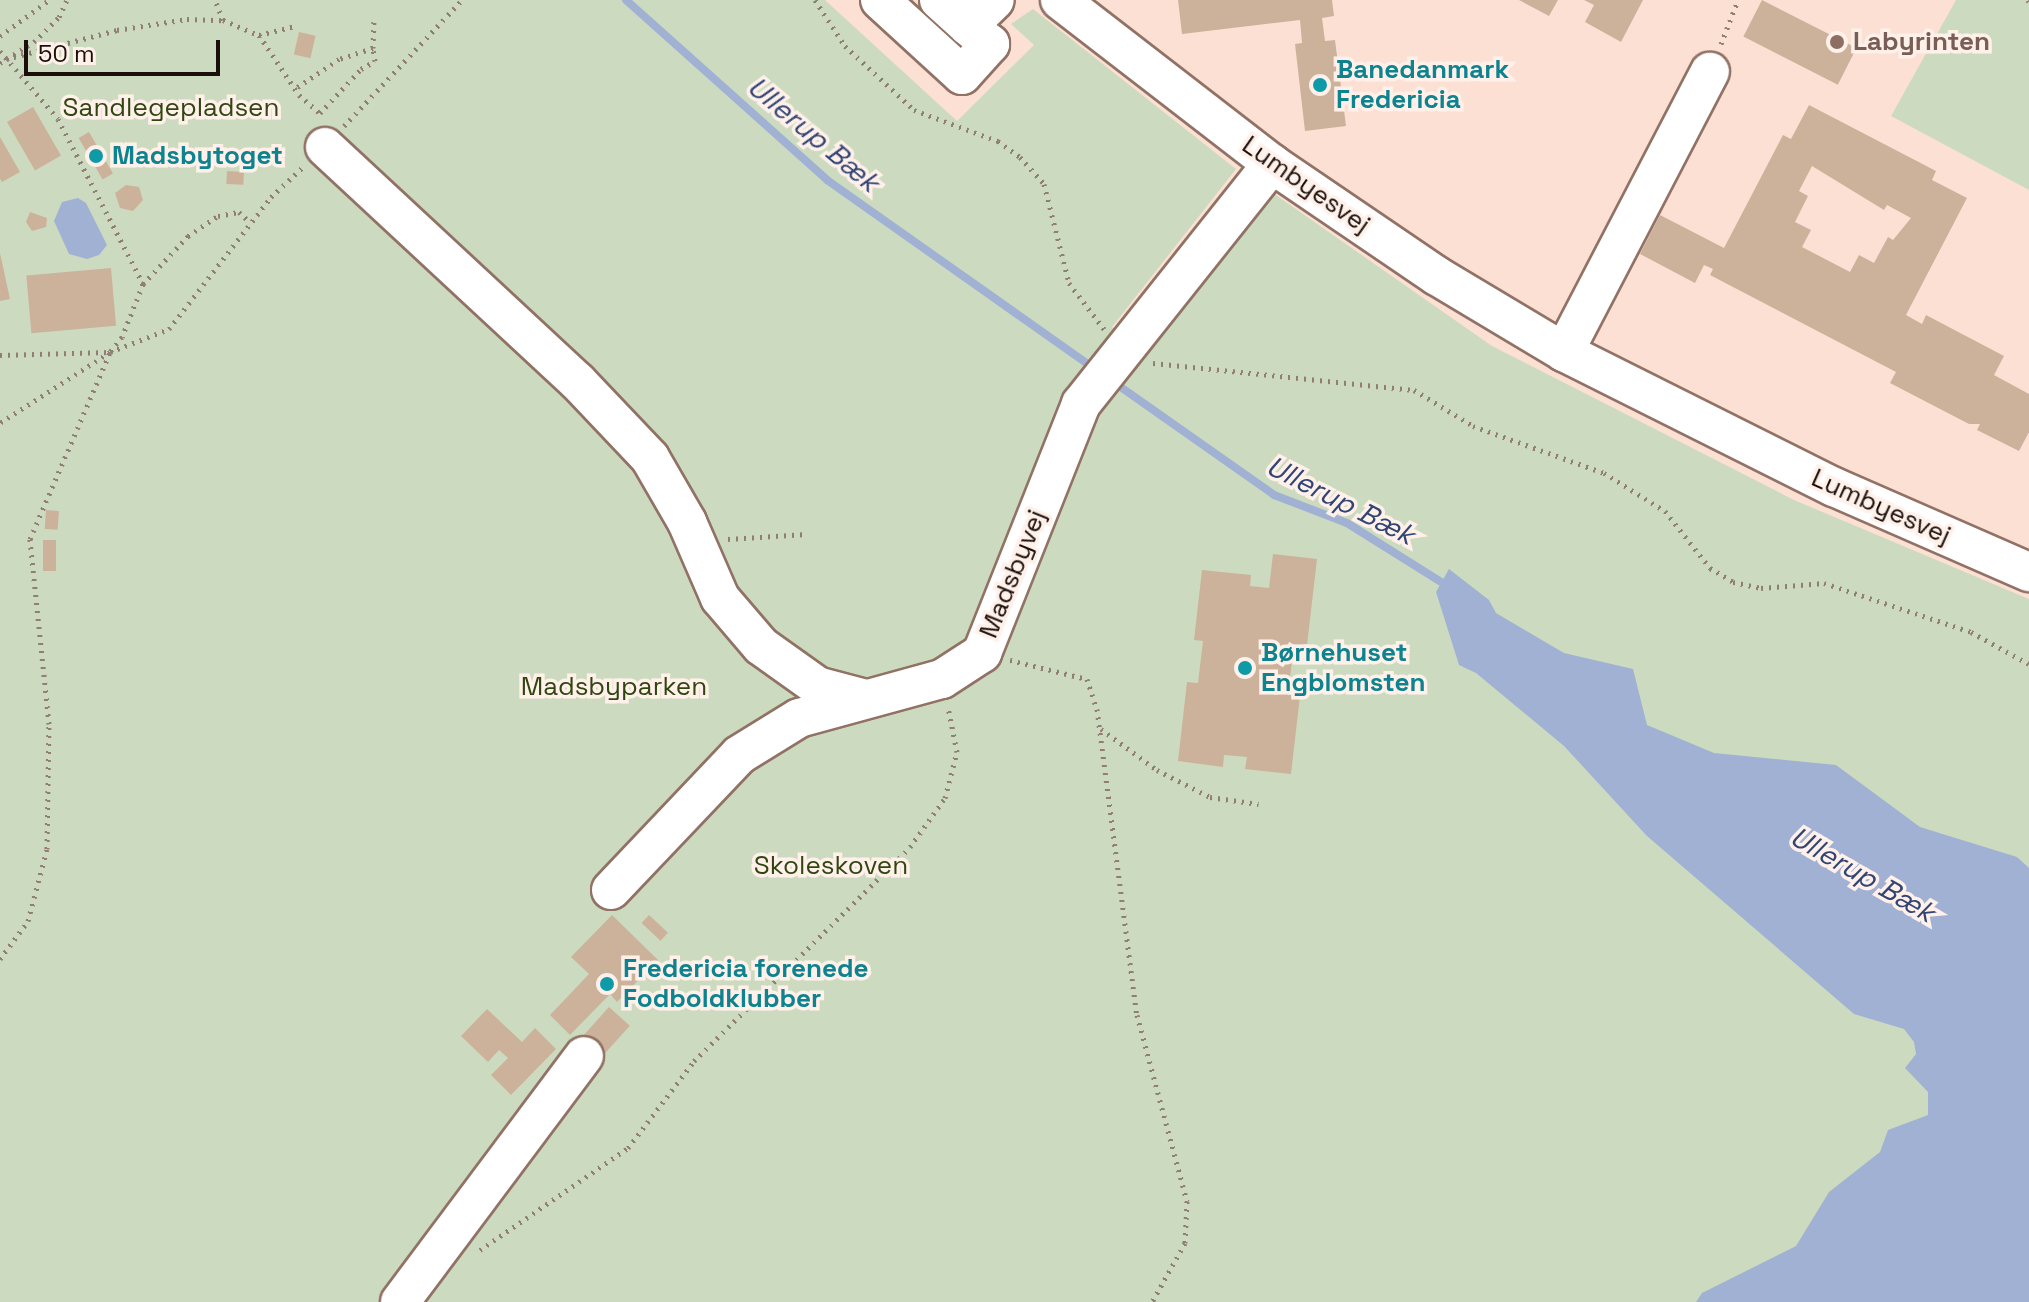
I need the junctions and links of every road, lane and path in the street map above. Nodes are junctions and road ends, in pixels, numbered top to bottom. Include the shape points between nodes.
1 (49, 0) edge
2 (67, 0) edge
3 (215, 0) edge
4 (462, 0) edge
5 (815, 0) edge
6 (880, 0) edge
7 (939, 0) edge
8 (1060, 0) edge
9 (1738, 0) edge
10 (981, 13) edge
11 (223, 20) junction
12 (374, 21) dead end
13 (296, 26) dead end
14 (259, 35) junction
15 (0, 36) edge
16 (373, 48) junction
17 (0, 51) edge
18 (3, 61) edge
19 (1710, 72) joint
20 (296, 88) junction
21 (325, 147) junction
22 (1272, 164) junction
23 (251, 223) junction
24 (143, 284) junction
25 (110, 352) junction
26 (1564, 352) junction
27 (1117, 354) junction
28 (0, 355) edge
29 (0, 423) edge
30 (807, 534) dead end
31 (696, 541) junction
32 (2029, 572) edge
33 (982, 653) junction
34 (2029, 664) edge
35 (942, 679) junction
36 (862, 699) junction
37 (1101, 728) junction
38 (1258, 804) dead end
39 (611, 890) dead end
40 (0, 959) edge
41 (584, 1056) dead end
42 (476, 1253) dead end
43 (400, 1302) edge
44 (1152, 1302) edge

1 - 15 path
2 - 18 path via 59,17 34,42
3 - 11 path
4 - 21 path
5 - 27 path via 845,46 914,110 998,141 1044,184 1069,283
6 - 10 street via 962,75 990,44
7 - 10 street
8 - 22 street, Lumbyesvej
9 - 19 path
11 - 14 path
11 - 18 path via 187,19 117,30
12 - 16 path
13 - 14 path
14 - 20 path
16 - 20 path via 339,59
16 - 20 path via 375,61 320,113
17 - 18 path
18 - 24 path via 58,119
19 - 26 street
21 - 23 path
21 - 31 street via 566,371 650,458
22 - 26 street, Lumbyesvej via 1437,276
22 - 27 street, Madsbyvej
23 - 24 path via 239,212 218,216 188,236
23 - 25 path via 169,329
24 - 25 path via 122,337
25 - 28 path
25 - 29 path via 55,382
25 - 40 path via 30,539 49,724 47,849 28,921
26 - 32 street, Lumbyesvej via 1834,487
27 - 33 street, Madsbyvej via 1081,404
27 - 34 path via 1137,361 1414,390 1473,426 1604,473 1665,511 1710,568 1733,582 1761,588 1824,583 1971,632
30 - 31 path
31 - 36 street via 720,598 761,646 817,686
33 - 35 street, Madsbyvej
33 - 37 path via 1087,679
35 - 36 street, Madsbyvej
35 - 42 path via 957,752 945,798 910,847 694,1061 628,1148
36 - 39 street, Madsbyvej via 799,718 739,755
37 - 38 path via 1157,770 1210,797
37 - 44 path via 1137,1015 1187,1201 1185,1243
41 - 43 street

